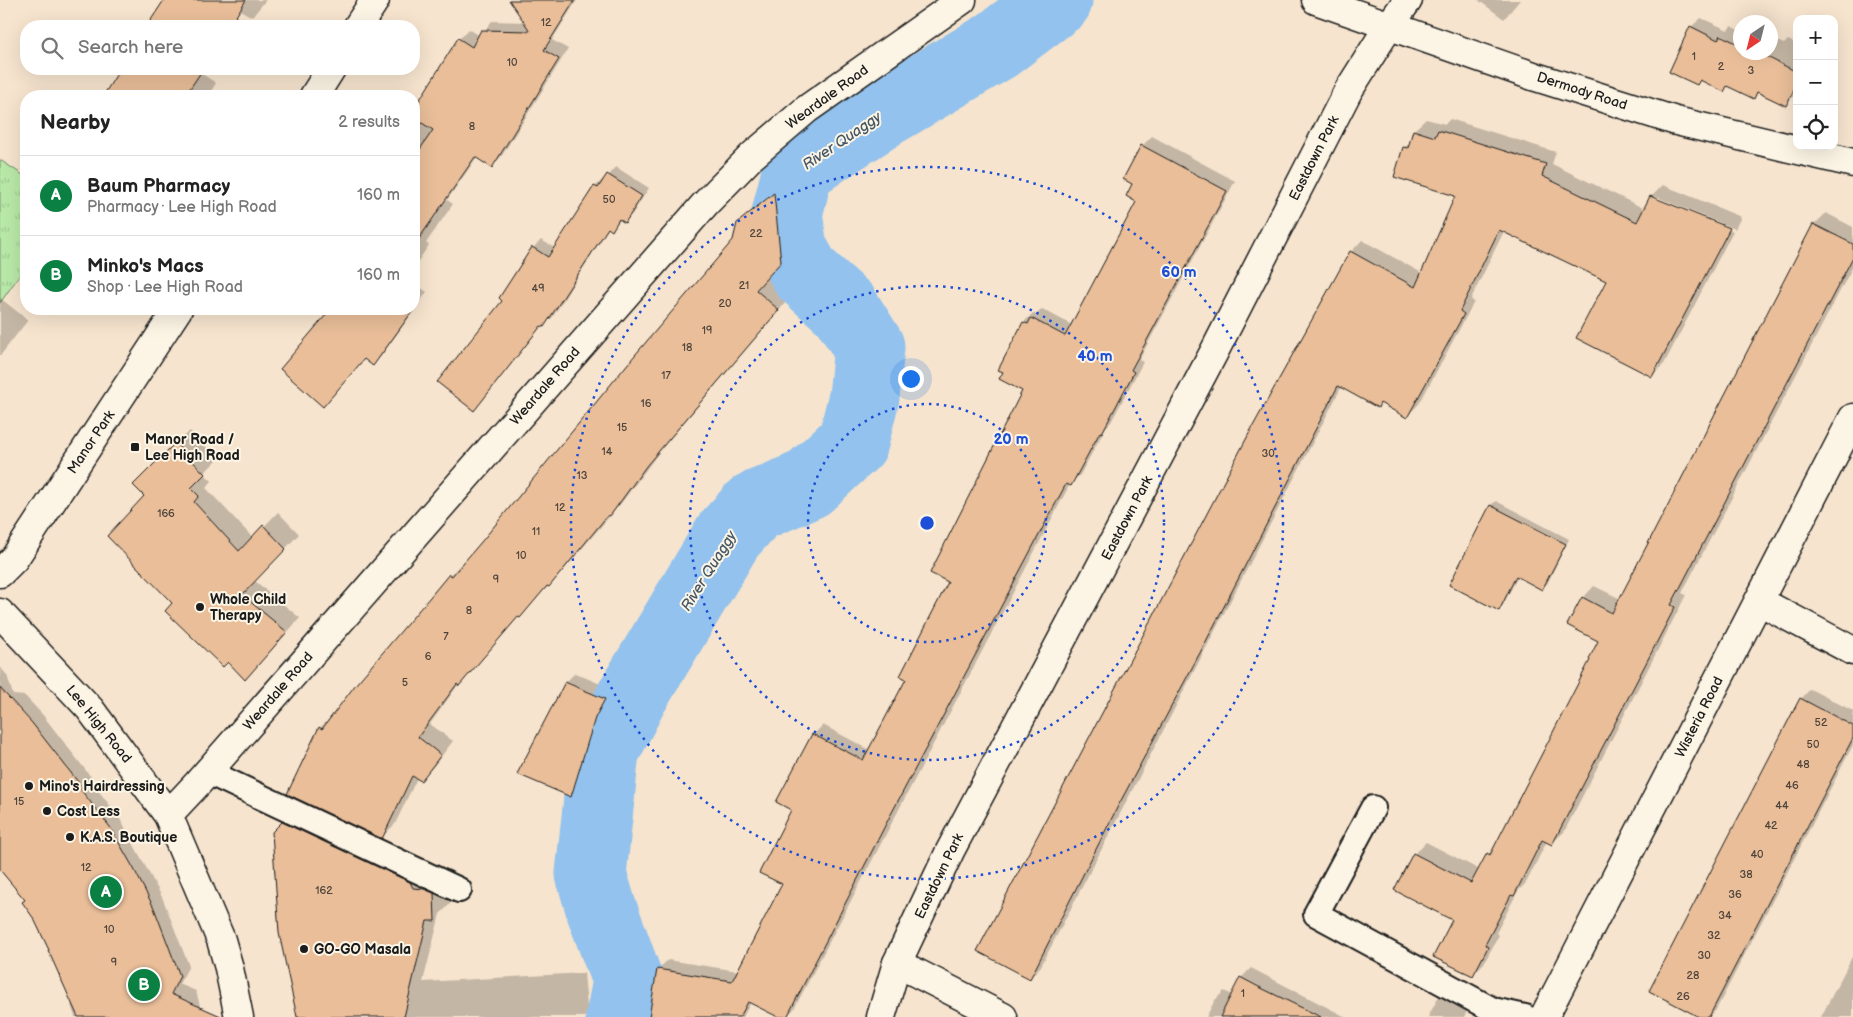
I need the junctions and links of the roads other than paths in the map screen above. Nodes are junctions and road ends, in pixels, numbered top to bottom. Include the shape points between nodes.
1 (375, 0) edge
2 (962, 0) edge
3 (1316, 0) edge
4 (1408, 0) edge
5 (362, 20) edge
6 (1389, 26) junction
7 (327, 75) edge
8 (318, 90) edge
9 (1853, 163) edge
10 (174, 315) edge
11 (1853, 418) edge
12 (0, 573) edge
13 (1759, 601) junction
14 (0, 613) edge
15 (1853, 651) edge
16 (208, 772) junction
17 (1373, 808) dead end
18 (168, 815) junction
19 (459, 890) dead end
20 (896, 963) junction
21 (239, 1017) edge
22 (880, 1017) edge
23 (1003, 1017) edge
24 (1525, 1017) edge
25 (1544, 1017) edge

1 - 5 main road
2 - 16 main road, Weardale Road via 807,109 738,170
3 - 6 main road, Dermody Road
4 - 6 main road, Eastdown Park
6 - 9 main road, Dermody Road via 1676,121
6 - 20 main road, Eastdown Park via 1348,92 950,851
7 - 8 main road
10 - 12 main road, Manor Park via 14,558
11 - 13 main road, Wisteria Road
13 - 15 main road
13 - 25 main road, Wisteria Road
14 - 18 main road, Lee High Road via 90,709
16 - 18 main road, Weardale Road
16 - 19 lane
17 - 24 lane via 1316,914 1493,1010
18 - 21 main road, Lee High Road via 221,940
20 - 22 main road, Eastdown Park
20 - 23 main road

